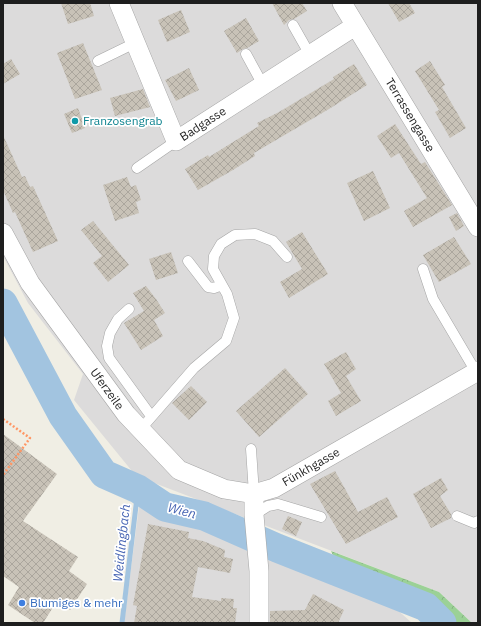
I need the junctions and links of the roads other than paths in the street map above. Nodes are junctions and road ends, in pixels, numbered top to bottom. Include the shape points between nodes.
1 (119, 3) edge
2 (342, 3) edge
3 (293, 25) dead end
4 (355, 26) junction
5 (135, 43) junction
6 (246, 54) dead end
7 (310, 55) junction
8 (98, 61) dead end
9 (263, 85) junction
10 (176, 141) junction
11 (137, 168) dead end
12 (478, 227) edge
13 (3, 233) edge
14 (287, 257) dead end
15 (188, 261) dead end
16 (423, 269) dead end
17 (222, 285) junction
18 (129, 309) dead end
19 (477, 371) edge
20 (145, 423) junction
21 (251, 449) dead end
22 (254, 494) junction
23 (254, 515) junction
24 (457, 516) dead end
25 (321, 517) dead end
26 (478, 520) edge
27 (259, 623) edge

1 - 5 street, Badgasse
2 - 4 street, Terrassengasse
3 - 7 lane
4 - 7 street, Badgasse
4 - 12 street, Terrassengasse
5 - 8 lane
5 - 10 street, Badgasse
6 - 9 lane
7 - 9 street, Badgasse
9 - 10 street, Badgasse
10 - 11 lane
13 - 20 street, Uferzeile via 30,283 126,414
14 - 17 lane via 273,241 255,234 235,235 221,244 214,256 213,269
15 - 17 lane via 208,288
16 - 19 lane via 433,299
17 - 20 lane via 234,318 226,340 194,368
18 - 20 lane via 118,319 110,333 107,346 109,358
19 - 22 street, Fünkhgasse via 274,488
20 - 22 street, Uferzeile via 179,470 224,489
21 - 22 lane
22 - 23 street
23 - 25 lane via 268,506 278,504
23 - 27 street via 260,571
24 - 26 lane via 474,523

